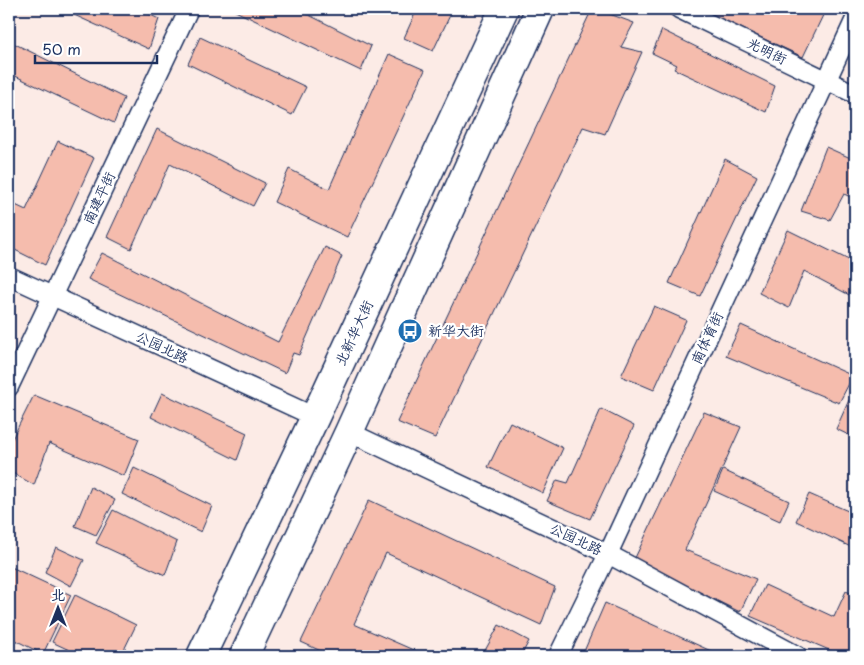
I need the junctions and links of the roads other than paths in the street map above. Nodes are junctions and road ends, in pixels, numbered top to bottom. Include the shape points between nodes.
1 (189, 9) edge
2 (504, 9) edge
3 (540, 9) edge
4 (679, 9) edge
5 (855, 19) edge
6 (826, 79) junction
7 (855, 94) edge
8 (9, 276) edge
9 (52, 296) junction
10 (9, 387) edge
11 (315, 417) junction
12 (349, 432) junction
13 (608, 554) junction
14 (200, 656) edge
15 (244, 656) edge
16 (558, 656) edge
17 (798, 656) edge

1 - 9 street, 南建平街
2 - 11 main road, 北新华大街
3 - 12 main road
4 - 6 street, 光明街
5 - 6 street, 南体育街
6 - 7 street, 光明街
6 - 13 street, 南体育街
8 - 9 street, 公园北路
9 - 10 street, 南建平街
9 - 11 street, 公园北路
11 - 14 main road, 北新华大街
12 - 13 street, 公园北路
12 - 15 main road
13 - 16 street, 南体育街
13 - 17 street, 公园北路

